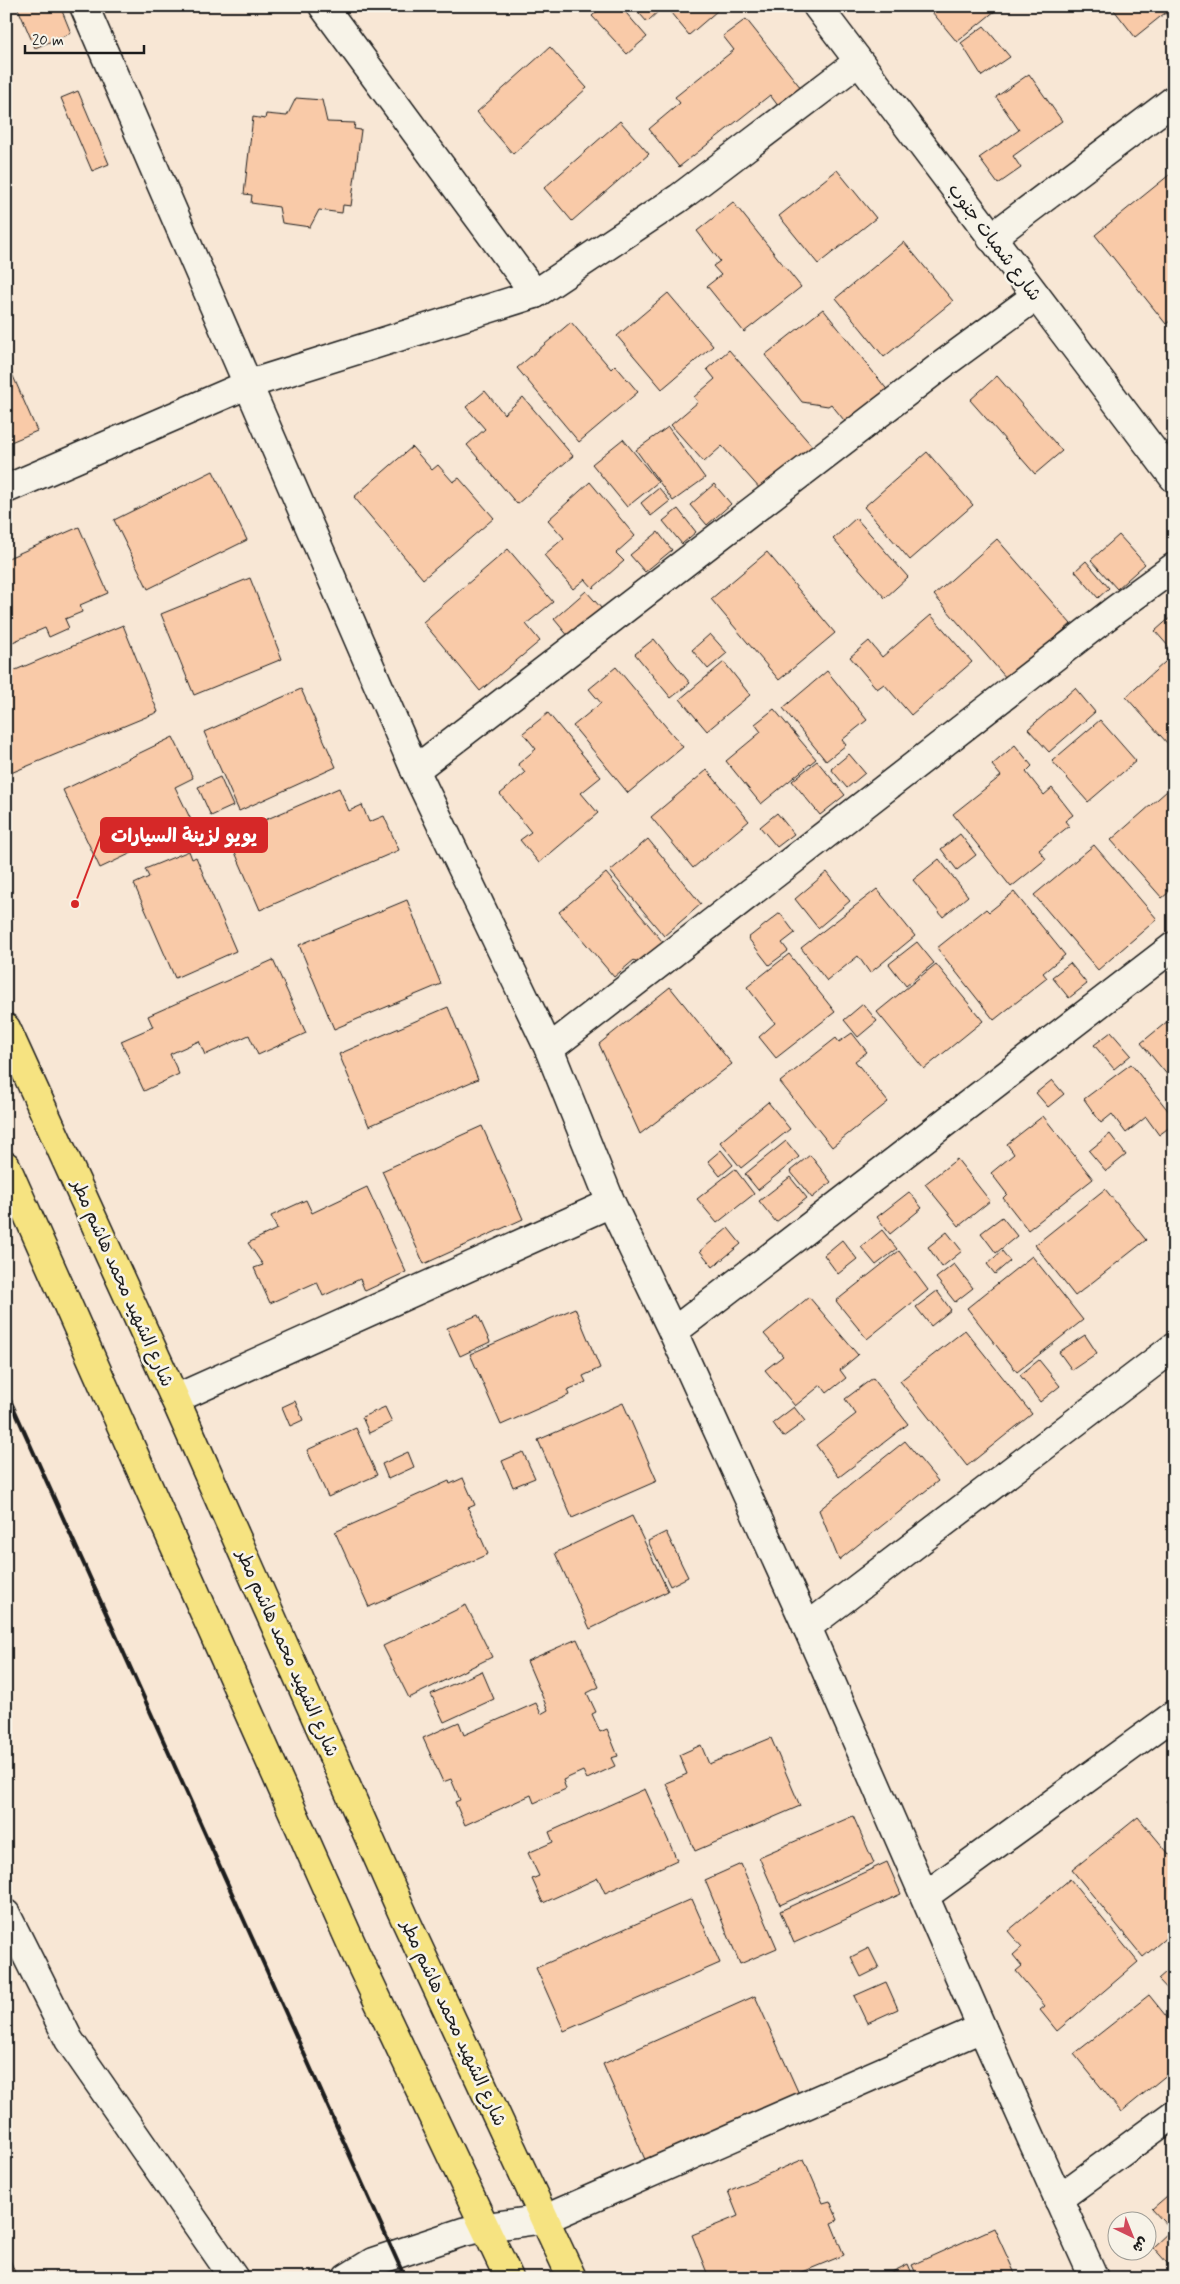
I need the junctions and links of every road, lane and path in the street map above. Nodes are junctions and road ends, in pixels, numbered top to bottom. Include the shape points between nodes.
1 (84, 6) edge
2 (323, 6) edge
3 (817, 6) edge
4 (858, 62) junction
5 (1174, 100) edge
6 (991, 238) junction
7 (535, 294) junction
8 (1036, 296) junction
9 (249, 384) junction
10 (1174, 478) edge
11 (6, 489) edge
12 (1174, 567) edge
13 (415, 770) junction
14 (1174, 946) edge
15 (6, 1028) edge
16 (549, 1049) junction
17 (6, 1166) edge
18 (611, 1203) junction
19 (673, 1332) junction
20 (1174, 1347) edge
21 (175, 1399) junction
22 (807, 1627) junction
23 (1174, 1715) edge
24 (925, 1896) junction
25 (6, 1914) edge
26 (982, 2028) junction
27 (1174, 2114) edge
28 (1058, 2199) junction
29 (545, 2219) junction
30 (486, 2226) junction
31 (234, 2278) edge
32 (347, 2278) edge
33 (509, 2278) edge
34 (572, 2278) edge
35 (1094, 2278) edge

1 - 9 street
2 - 7 street
3 - 4 street, شارع شمبات جنوب
4 - 6 street, شارع شمبات جنوب
4 - 7 street via 680,198
5 - 6 street
6 - 8 street, شارع شمبات جنوب
7 - 9 street
8 - 10 street, شارع شمبات جنوب
8 - 13 street
9 - 11 street
9 - 13 street
12 - 16 street
13 - 16 street
14 - 19 street
15 - 21 main road, شارع الشهيد محمد هاشم مطر
16 - 18 street
17 - 30 main road via 355,1952
18 - 19 street
18 - 21 street
19 - 22 street
20 - 22 street
21 - 29 main road, شارع الشهيد محمد هاشم مطر via 406,1921
22 - 24 street
23 - 24 street
24 - 26 street
25 - 31 street via 69,2040
26 - 28 street
26 - 29 street
27 - 28 street
28 - 35 street
29 - 30 street
29 - 34 main road, شارع الشهيد محمد هاشم مطر
30 - 32 street via 373,2262
30 - 33 main road

